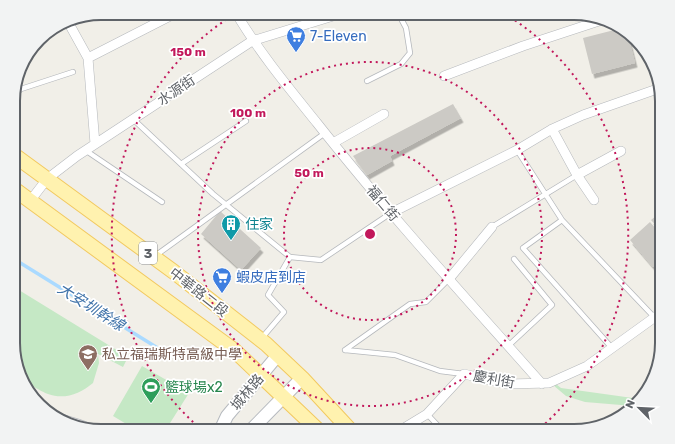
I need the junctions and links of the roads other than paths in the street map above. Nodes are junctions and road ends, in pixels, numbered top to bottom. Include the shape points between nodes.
1 (162, 20) edge
2 (240, 20) edge
3 (320, 20) edge
4 (402, 20) edge
5 (594, 23) edge
6 (70, 26) edge
7 (252, 41) junction
8 (88, 58) junction
9 (73, 72) dead end
10 (444, 76) dead end
11 (367, 81) dead end
12 (21, 89) edge
13 (654, 90) edge
14 (384, 114) dead end
15 (133, 118) junction
16 (246, 121) dead end
17 (552, 129) junction
18 (325, 133) junction
19 (332, 143) junction
20 (95, 144) junction
21 (85, 150) junction
22 (517, 150) junction
23 (622, 151) dead end
24 (20, 159) edge
25 (181, 164) junction
26 (577, 175) junction
27 (47, 179) junction
28 (20, 194) edge
29 (545, 194) junction
30 (594, 200) dead end
31 (30, 201) junction
32 (162, 202) dead end
33 (226, 204) junction
34 (391, 213) junction
35 (562, 220) junction
36 (492, 227) joint
37 (154, 257) junction
38 (290, 257) junction
39 (514, 259) dead end
40 (449, 278) junction
41 (655, 311) edge
42 (655, 316) edge
43 (261, 340) junction
44 (508, 346) junction
45 (612, 348) junction
46 (278, 356) junction
47 (464, 374) junction
48 (260, 375) junction
49 (302, 378) junction
50 (542, 384) junction
51 (282, 396) junction
52 (428, 414) junction
53 (223, 424) edge
54 (256, 424) edge
55 (312, 424) edge
56 (345, 424) edge
57 (411, 424) edge
58 (437, 424) edge

1 - 8 street
2 - 7 street, 福仁街
3 - 7 street, 水源街
4 - 11 lane via 406,28 410,53 401,64
5 - 10 street
6 - 8 street
7 - 15 street, 水源街
7 - 18 street, 福仁街
8 - 20 street
9 - 12 lane
13 - 17 street via 583,115
14 - 19 street
15 - 20 street, 水源街
15 - 25 lane
16 - 25 lane
17 - 22 street
17 - 26 street
18 - 19 street, 福仁街
18 - 33 lane
19 - 34 street, 福仁街
20 - 21 street, 水源街
21 - 27 street, 水源街
21 - 32 lane
22 - 29 lane
22 - 34 street
23 - 26 street
24 - 27 main road, 中華路二段 / 3
25 - 33 lane
26 - 29 lane
26 - 30 street
27 - 31 street, 水源街
27 - 37 main road, 中華路二段 / 3
28 - 31 main road, 中華路二段 / 3
29 - 35 lane
29 - 36 lane
31 - 48 main road, 中華路二段 / 3 via 235,352
33 - 37 lane
33 - 38 lane
34 - 38 lane via 321,260
34 - 40 street, 福仁街
35 - 41 lane
35 - 45 lane via 523,248
36 - 40 street
37 - 43 main road, 中華路二段 / 3
38 - 43 lane via 268,295 284,312
39 - 44 lane via 552,305
40 - 44 street, 福仁街
40 - 47 lane via 426,302 410,304 345,350 395,355 440,371
42 - 45 street, 慶利街
43 - 46 main road, 中華路二段 / 3
44 - 50 street, 福仁街
45 - 50 street, 慶利街 via 587,366
46 - 48 street, 城林路
46 - 49 main road, 中華路二段 / 3
47 - 50 street, 慶利街 via 507,384
47 - 52 street, 慶利街
48 - 51 main road, 中華路二段 / 3
48 - 53 street, 城林路
49 - 51 street, 城林路
49 - 56 main road, 中華路二段 / 3
51 - 54 street, 城林路
51 - 55 main road, 中華路二段 / 3
52 - 57 street, 慶利街
52 - 58 lane

